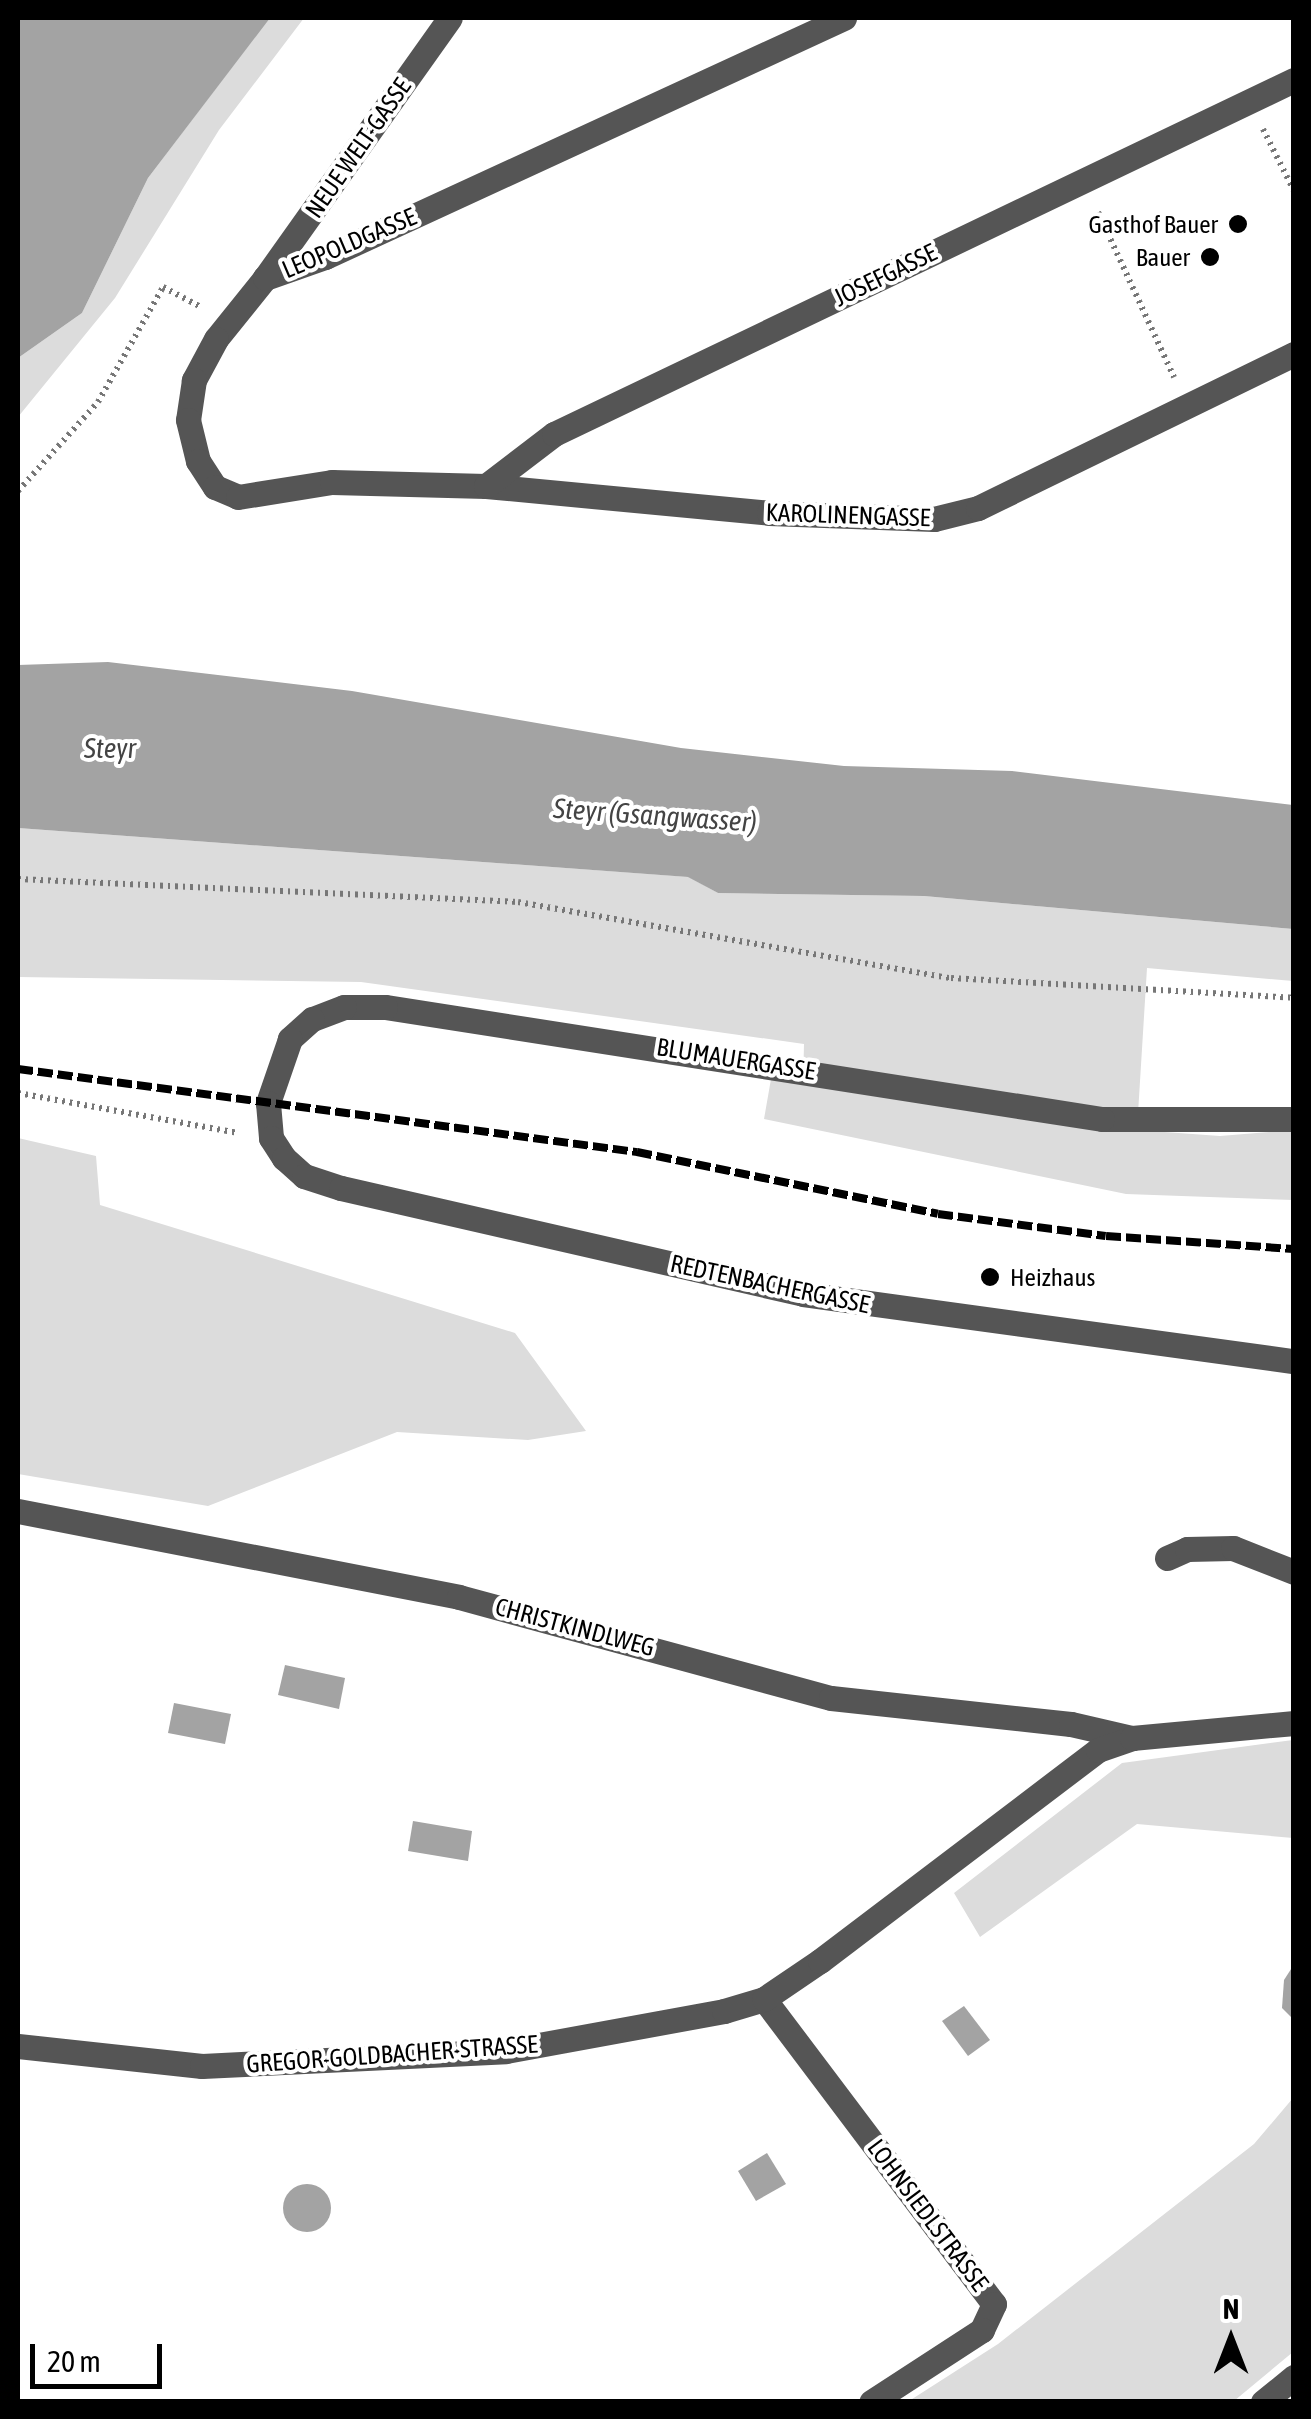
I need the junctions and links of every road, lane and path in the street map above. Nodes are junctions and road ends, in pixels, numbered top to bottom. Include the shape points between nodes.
1 (450, 18) edge
2 (844, 18) edge
3 (1294, 80) edge
4 (1249, 101) junction
5 (1084, 181) junction
6 (1294, 191) edge
7 (265, 278) junction
8 (194, 304) dead end
9 (1294, 354) edge
10 (1187, 406) junction
11 (486, 486) junction
12 (18, 491) edge
13 (18, 878) edge
14 (1294, 998) edge
15 (18, 1093) edge
16 (1294, 1119) edge
17 (271, 1138) junction
18 (1294, 1361) edge
19 (18, 1511) edge
20 (1167, 1558) dead end
21 (1294, 1572) edge
22 (1294, 1723) edge
23 (1132, 1738) junction
24 (764, 1999) junction
25 (18, 2046) edge
26 (1294, 2377) edge
27 (871, 2402) edge
28 (1263, 2402) edge

1 - 7 street, NEUE WELT-GASSE
2 - 7 street, LEOPOLDGASSE via 325,257
3 - 4 street, JOSEFGASSE
4 - 5 street, JOSEFGASSE
4 - 6 path
5 - 10 path
5 - 11 street, JOSEFGASSE via 554,434
7 - 11 street, LEOPOLDGASSE via 216,338 194,380 188,420 198,461 214,487 238,497 332,482
8 - 12 path via 163,287 98,402
9 - 10 street, KAROLINENGASSE
10 - 11 street, KAROLINENGASSE via 978,508 934,519 770,513
13 - 14 path via 518,902 951,978
15 - 17 path
16 - 17 street, BLUMAUERGASSE via 1102,1119 385,1007 344,1008 312,1019 290,1039 268,1103
17 - 18 street, REDTENBACHERGASSE via 304,1176 340,1188 803,1294
19 - 23 street, CHRISTKINDLWEG via 459,1597 831,1698 1072,1724
20 - 21 street via 1187,1549 1233,1548
22 - 23 street
23 - 24 street via 1098,1750
24 - 25 street, GREGOR-GOLDBACHER-STRASSE via 506,2050 202,2066
24 - 27 street, LOHNSIEDLSTRASSE via 994,2304 982,2330
26 - 28 street

